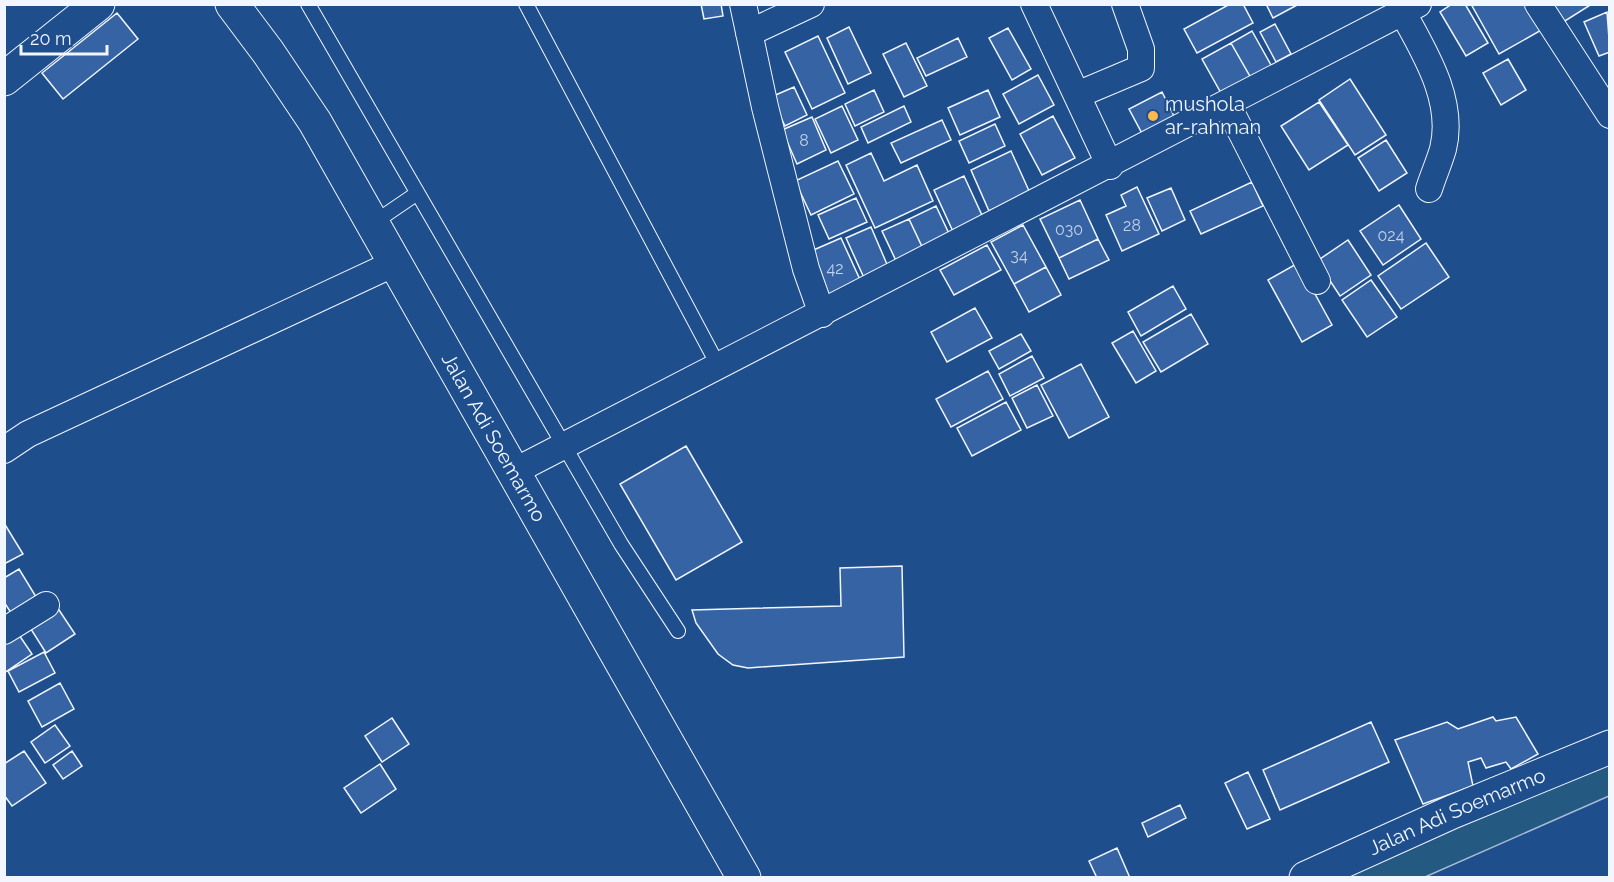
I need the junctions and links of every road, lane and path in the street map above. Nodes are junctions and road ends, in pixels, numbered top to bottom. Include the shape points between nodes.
1 (98, 4) edge
2 (232, 4) edge
3 (308, 4) edge
4 (526, 4) edge
5 (743, 4) edge
6 (811, 4) edge
7 (1034, 4) edge
8 (1125, 4) edge
9 (1538, 4) edge
10 (1411, 9) edge
11 (749, 33) junction
12 (4, 79) edge
13 (1077, 95) junction
14 (1227, 104) junction
15 (1610, 115) edge
16 (1110, 166) junction
17 (1429, 189) dead end
18 (417, 194) junction
19 (372, 224) junction
20 (395, 263) junction
21 (1317, 281) dead end
22 (822, 314) junction
23 (718, 367) junction
24 (564, 447) junction
25 (4, 450) edge
26 (513, 472) junction
27 (46, 606) dead end
28 (4, 631) edge
29 (678, 631) dead end
30 (1610, 747) edge
31 (744, 878) edge
32 (1306, 878) edge

1 - 12 main road
2 - 19 main road, Jalan Adi Soemarmo via 315,122
3 - 18 lane
4 - 23 lane
5 - 11 street
6 - 11 street
7 - 13 street
8 - 13 street via 1141,49 1141,68
9 - 15 street
10 - 14 street
10 - 17 street via 1433,70 1444,118 1443,147
11 - 22 street via 806,269
13 - 16 street
14 - 16 street
14 - 21 street
16 - 22 street
18 - 19 lane
18 - 24 lane
19 - 20 main road, Jalan Adi Soemarmo
20 - 25 street via 28,434
20 - 26 main road, Jalan Adi Soemarmo
22 - 23 street
23 - 24 street
24 - 26 street
24 - 29 lane
26 - 31 main road, Jalan Adi Soemarmo
27 - 28 street
30 - 32 main road, Jalan Adi Soemarmo

